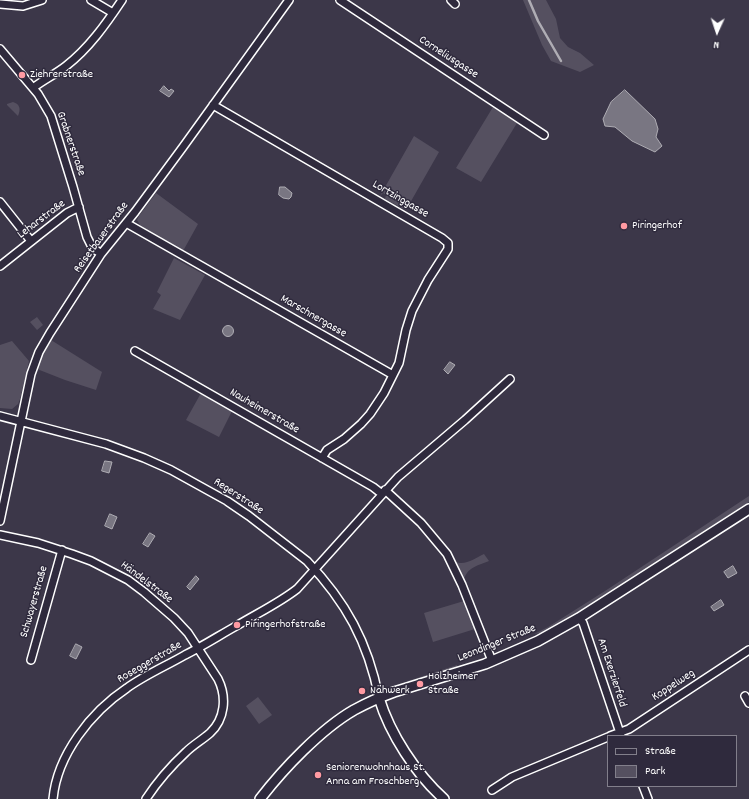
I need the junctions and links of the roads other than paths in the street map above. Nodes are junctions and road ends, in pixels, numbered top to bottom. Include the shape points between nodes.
1 (42, 0) edge
2 (91, 0) edge
3 (122, 0) edge
4 (289, 0) edge
5 (340, 0) edge
6 (0, 4) edge
7 (113, 13) junction
8 (0, 49) edge
9 (33, 88) junction
10 (213, 105) junction
11 (544, 135) dead end
12 (0, 202) edge
13 (79, 207) junction
14 (126, 223) junction
15 (31, 241) junction
16 (101, 254) junction
17 (0, 266) edge
18 (134, 351) dead end
19 (393, 375) junction
20 (510, 379) dead end
21 (0, 416) edge
22 (21, 422) junction
23 (322, 458) junction
24 (383, 492) junction
25 (749, 509) edge
26 (0, 520) edge
27 (0, 535) edge
28 (62, 550) junction
29 (315, 569) junction
30 (579, 618) junction
31 (197, 648) junction
32 (749, 650) edge
33 (30, 660) dead end
34 (492, 661) junction
35 (745, 696) dead end
36 (379, 698) junction
37 (749, 703) edge
38 (620, 734) edge
39 (607, 737) edge
40 (643, 787) edge
41 (492, 790) dead end
42 (54, 799) edge
43 (146, 799) edge
44 (260, 799) edge
45 (444, 799) edge
46 (648, 799) edge

1 - 6 street via 23,6
2 - 7 street
3 - 7 street
4 - 10 street, Reisetbauerstraße
5 - 11 street, Corneliusgasse
7 - 9 street via 92,41 72,61
8 - 9 street, Grabnerstraße
9 - 13 street, Grabnerstraße via 45,105 54,125
10 - 14 street, Reisetbauerstraße
10 - 19 street, Lortzinggasse via 448,243 448,249 412,311 401,358
12 - 15 street
13 - 15 street, Leharstraße via 67,213
13 - 16 street, Grabnerstraße via 89,242
14 - 16 street, Reisetbauerstraße
14 - 19 street, Marschnergasse
15 - 17 street, Leharstraße
16 - 22 street, Reisetbauerstraße via 39,352 31,374
18 - 23 street, Nauheimerstraße
19 - 23 street via 370,414 354,431 327,450
20 - 24 street
21 - 22 street, Regerstraße
22 - 26 street, Reisetbauerstraße
22 - 29 street, Regerstraße via 121,449 171,470 248,515
23 - 24 street, Nauheimerstraße
24 - 29 street
24 - 34 street, Nauheimerstraße via 421,523 446,554 462,585
25 - 30 street, Leondinger Straße
27 - 28 street, Händelstraße
28 - 31 street, Händelstraße via 128,580 174,618
28 - 33 street, Schwayerstraße
29 - 31 street via 287,596
29 - 36 street, Regerstraße via 335,593 354,623 367,652
30 - 34 street, Leondinger Straße via 538,641
30 - 38 street, Am Exerzierfeld via 583,622
31 - 42 street, Roseggerstraße via 134,682 100,710 63,763
31 - 43 street, Händelstraße via 220,684 223,697 221,716 210,733 186,752
32 - 38 street, Koppelweg
34 - 36 street, Leondinger Straße
35 - 37 street
36 - 44 street, Leondinger Straße via 355,710 326,731 280,775
36 - 45 street via 404,749 424,779
39 - 41 street, Koppelweg via 512,776
40 - 46 street

